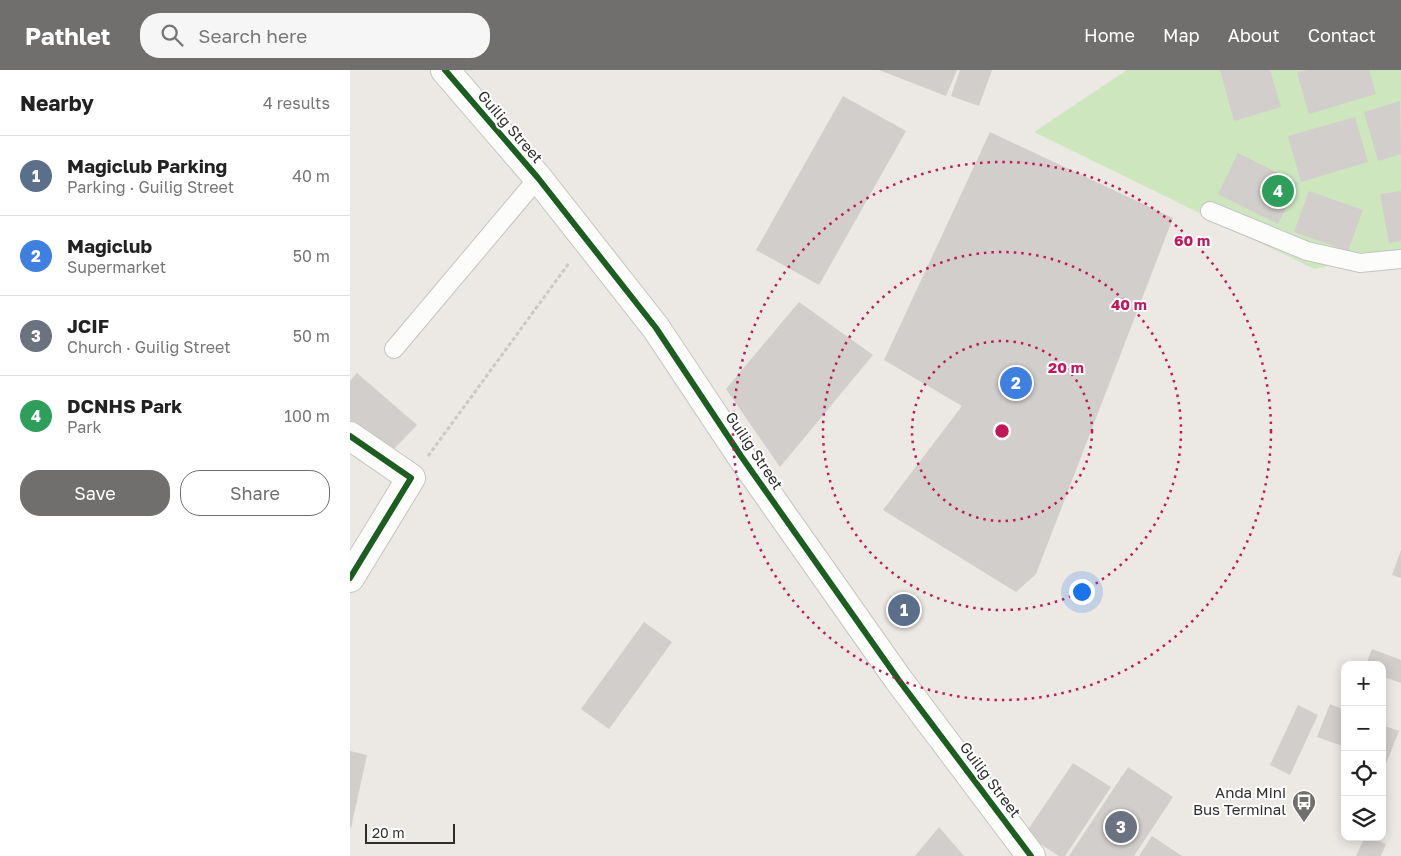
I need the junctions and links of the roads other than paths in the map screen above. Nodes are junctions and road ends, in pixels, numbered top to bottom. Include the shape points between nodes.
1 (444, 70) edge
2 (538, 178) junction
3 (1210, 211) dead end
4 (1401, 259) edge
5 (394, 349) dead end
6 (350, 436) edge
7 (350, 578) edge
8 (1031, 856) edge

1 - 2 street, Guilig Street
2 - 5 lane
2 - 8 street, Guilig Street via 656,328 741,456 898,679
3 - 4 lane via 1307,251 1360,262
6 - 7 street via 411,478

